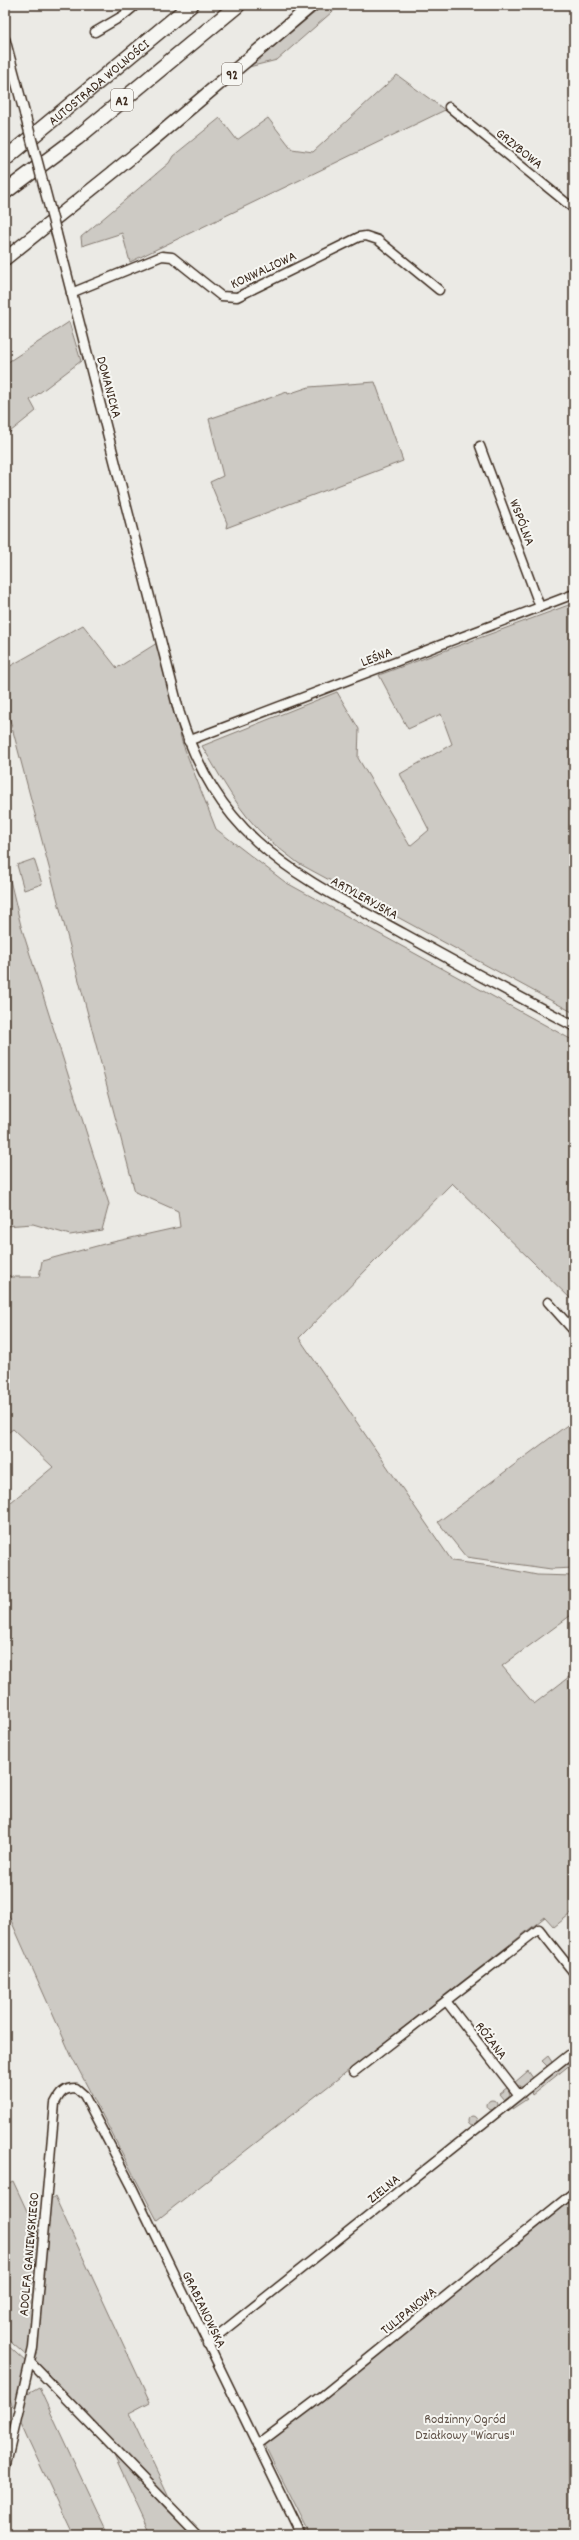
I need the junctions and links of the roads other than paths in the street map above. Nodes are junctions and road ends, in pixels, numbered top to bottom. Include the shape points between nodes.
1 (136, 5) edge
2 (191, 5) edge
3 (238, 5) edge
4 (312, 5) edge
5 (96, 32) dead end
6 (5, 40) edge
7 (449, 107) dead end
8 (5, 158) edge
9 (5, 192) edge
10 (574, 210) edge
11 (5, 259) edge
12 (439, 290) dead end
13 (71, 293) junction
14 (480, 446) dead end
15 (574, 594) edge
16 (540, 607) junction
17 (188, 741) junction
18 (574, 1026) edge
19 (548, 1302) dead end
20 (574, 1331) edge
21 (574, 1973) edge
22 (446, 2001) junction
23 (574, 2051) edge
24 (354, 2072) dead end
25 (518, 2094) junction
26 (84, 2096) joint
27 (574, 2192) edge
28 (207, 2344) junction
29 (31, 2363) junction
30 (257, 2445) junction
31 (5, 2469) edge
32 (198, 2535) edge
33 (301, 2535) edge

1 - 5 street
2 - 8 highway, AUTOSTRADA WOLNOŚCI / A2
3 - 9 highway, AUTOSTRADA WOLNOŚCI / A2 via 77,138
4 - 11 main road, 92 via 142,150
6 - 13 street, DOMANICKA, bridge
7 - 10 street, GRZYBOWA
12 - 13 street, KONWALIOWA via 378,240 366,236 359,237 237,298 221,296 172,257 162,256
13 - 17 street, DOMANICKA
14 - 16 street, WSPÓLNA
15 - 16 street, LEŚNA
16 - 17 street, LEŚNA
17 - 18 street, ARTYLERYJSKA via 216,795 233,818 254,841 290,871
19 - 20 street
21 - 22 street via 539,1930
22 - 24 street
22 - 25 street, RÓŻANA
23 - 25 street, ZIELNA
25 - 28 street, ZIELNA
26 - 28 street, GRABIANOWSKA via 132,2186
26 - 29 street, ADOLFA GANIEWSKIEGO via 76,2088 68,2088 60,2093 55,2103
27 - 30 street, TULIPANOWA via 322,2396
28 - 30 street, GRABIANOWSKA
29 - 31 street, ADOLFA GANIEWSKIEGO
29 - 32 street
30 - 33 street, GRABIANOWSKA

